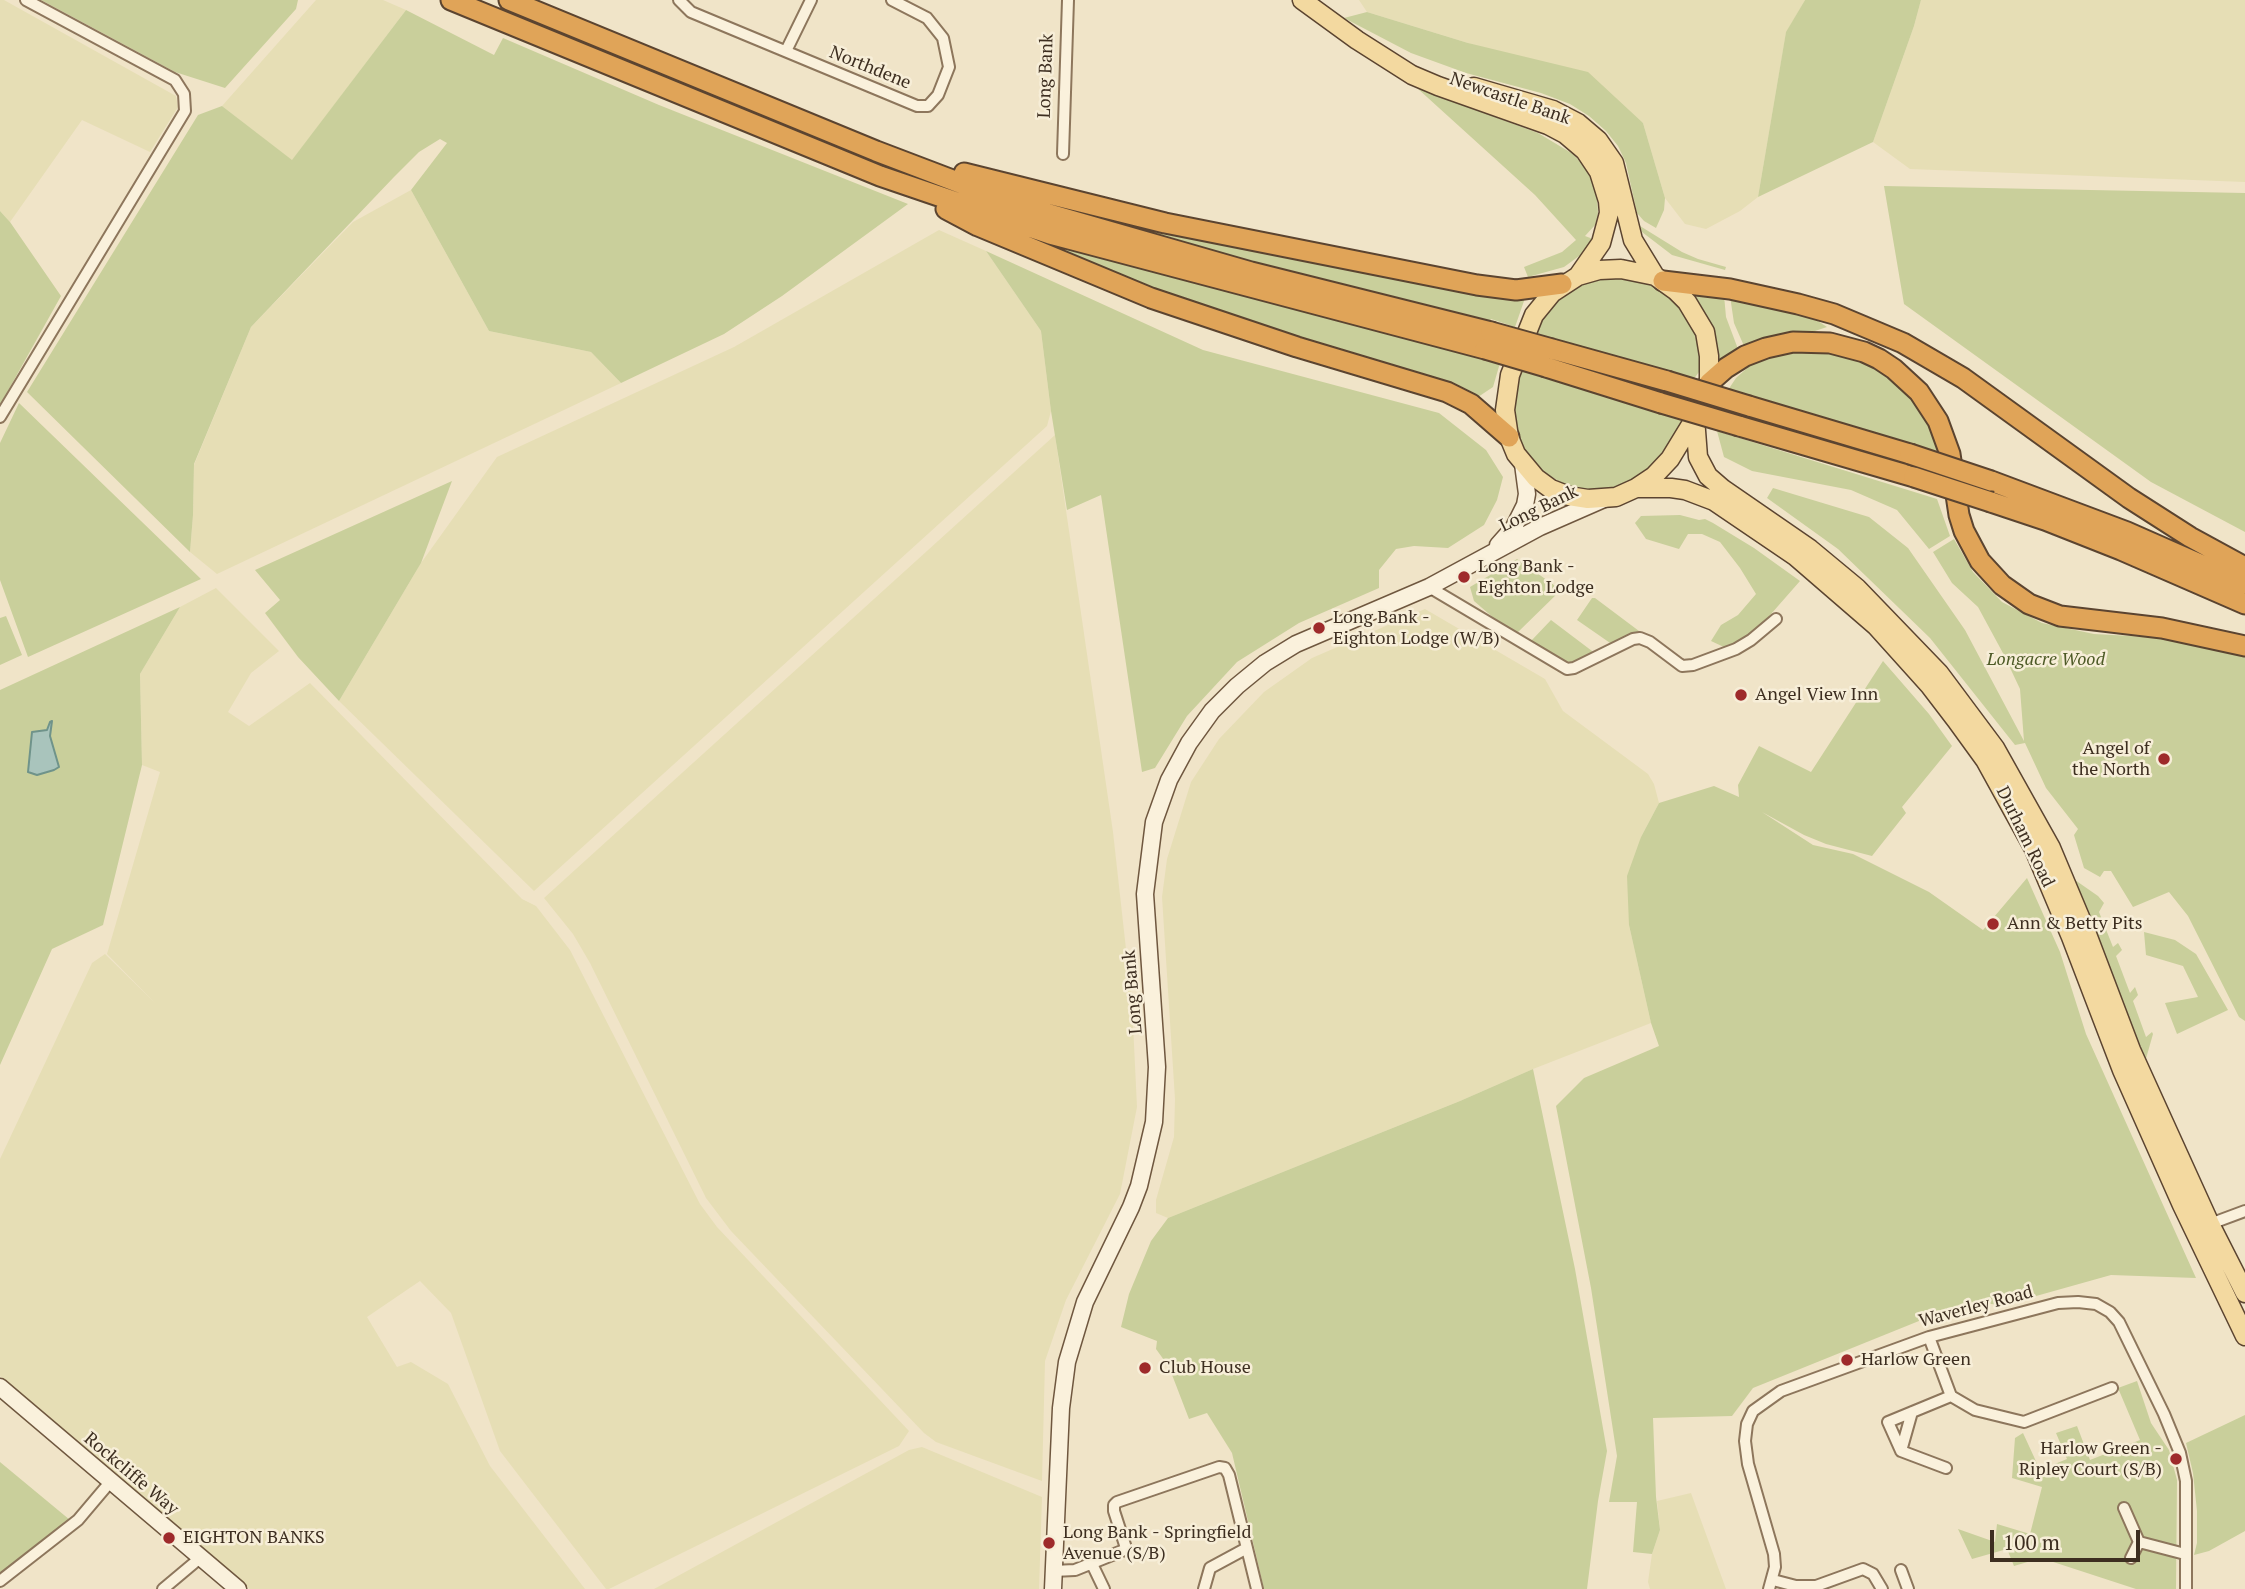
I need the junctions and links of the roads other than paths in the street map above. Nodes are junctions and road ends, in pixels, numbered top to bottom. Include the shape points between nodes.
1 (26, 0) edge
2 (451, 0) edge
3 (509, 0) edge
4 (679, 0) edge
5 (811, 0) edge
6 (892, 0) edge
7 (1068, 0) edge
8 (1302, 0) edge
9 (1357, 40) junction
10 (786, 51) junction
11 (876, 151) junction
12 (1063, 154) dead end
13 (880, 176) junction
14 (1659, 279) junction
15 (1570, 280) junction
16 (1488, 341) junction
17 (1549, 358) junction
18 (1709, 383) junction
19 (0, 417) edge
20 (1695, 418) junction
21 (1509, 437) junction
22 (1523, 464) junction
23 (1636, 488) junction
24 (1606, 498) junction
25 (1489, 555) junction
26 (2245, 567) edge
27 (2245, 584) edge
28 (1429, 587) junction
29 (2245, 604) edge
30 (1776, 619) dead end
31 (2245, 646) edge
32 (2245, 1211) edge
33 (2210, 1224) junction
34 (2245, 1293) edge
35 (2245, 1336) edge
36 (1929, 1337) junction
37 (0, 1387) edge
38 (2112, 1388) dead end
39 (1951, 1396) junction
40 (1912, 1412) junction
41 (1901, 1451) junction
42 (1946, 1468) dead end
43 (111, 1481) junction
44 (2124, 1508) dead end
45 (2139, 1542) junction
46 (1247, 1548) junction
47 (2185, 1554) junction
48 (200, 1558) junction
49 (2131, 1558) dead end
50 (1092, 1564) junction
51 (1901, 1570) dead end
52 (1054, 1571) junction
53 (0, 1581) edge
54 (1771, 1584) edge
55 (163, 1589) edge
56 (238, 1589) edge
57 (1053, 1589) edge
58 (1104, 1589) edge
59 (1205, 1589) edge
60 (1256, 1589) edge
61 (1882, 1589) edge
62 (1908, 1589) edge
63 (2186, 1589) edge
64 (2196, 1589) edge

1 - 19 street via 175,80 184,94 185,111
2 - 13 highway
3 - 11 highway
4 - 10 street, Northdene via 691,12
5 - 10 street
6 - 10 street, Northdene via 927,18 943,38 949,67 938,95 928,106 917,106
7 - 12 street, Long Bank
8 - 9 main road, Newcastle Bank
9 - 14 main road, Newcastle Bank via 1441,76 1553,110 1589,131 1614,163 1633,240
9 - 15 main road, Newcastle Bank via 1412,75 1548,125 1585,151 1599,172 1609,213 1601,243
11 - 15 highway via 1165,223 1477,285 1516,290
11 - 16 highway via 1049,214
13 - 16 highway via 1050,234
13 - 21 highway via 978,226 1151,298 1461,397
14 - 15 main road via 1621,269 1599,270
14 - 18 main road via 1687,302 1701,322 1708,346
14 - 26 highway via 1798,303 1903,343 1963,378 2129,498
15 - 21 main road via 1542,303 1518,350 1506,394
16 - 17 highway, bridge
17 - 27 highway, bridge via 1667,381 1910,454 2127,532
17 - 29 highway, bridge via 1661,403 1991,502 2122,550
18 - 20 main road
18 - 31 highway via 1745,356 1793,342 1830,343 1879,359 1919,392 1934,414 1950,454 1964,531 1985,567 2015,596 2060,616 2162,628
20 - 23 main road via 1670,459
20 - 33 main road, Durham Road via 1698,457 1708,476 1857,588 1939,673 1995,748 2051,848 2131,1050
21 - 22 main road
22 - 24 main road via 1560,492
22 - 25 main road, Long Bank via 1525,505 1514,527
23 - 24 main road
23 - 35 main road, Durham Road via 1678,489 1714,501 1795,556 1876,626 1930,685 1985,760 2034,849 2122,1070
24 - 25 main road, Long Bank
25 - 28 main road, Long Bank
28 - 30 street via 1567,669 1640,638 1682,666 1693,665 1736,649
28 - 52 main road, Long Bank via 1296,644 1265,663 1212,711 1169,780 1154,822 1145,894 1157,1067 1154,1122 1139,1186 1085,1302 1067,1362
32 - 33 street
33 - 34 main road, Durham Road
36 - 39 street
36 - 47 street, Waverley Road via 2058,1303 2096,1304 2110,1312 2119,1322 2182,1459
36 - 54 street, Waverley Road via 1781,1391 1753,1411 1745,1441 1774,1554
37 - 43 main road, Rockcliffe Way
38 - 39 street via 2024,1422 1975,1410
39 - 40 street
40 - 41 street
40 - 41 street via 1888,1422
41 - 42 street
43 - 48 main road, Rockcliffe Way
43 - 53 street via 78,1520
44 - 45 street
45 - 47 street
45 - 49 street
46 - 50 street via 1229,1475 1219,1467 1116,1502 1114,1511 1125,1548
46 - 59 street via 1210,1568
46 - 60 street
47 - 63 street, Waverley Road
48 - 55 street
48 - 56 main road, Rockcliffe Way
50 - 52 street
50 - 58 street
51 - 62 street
52 - 57 main road, Long Bank
54 - 61 street via 1816,1586 1863,1569 1873,1574
63 - 64 street

